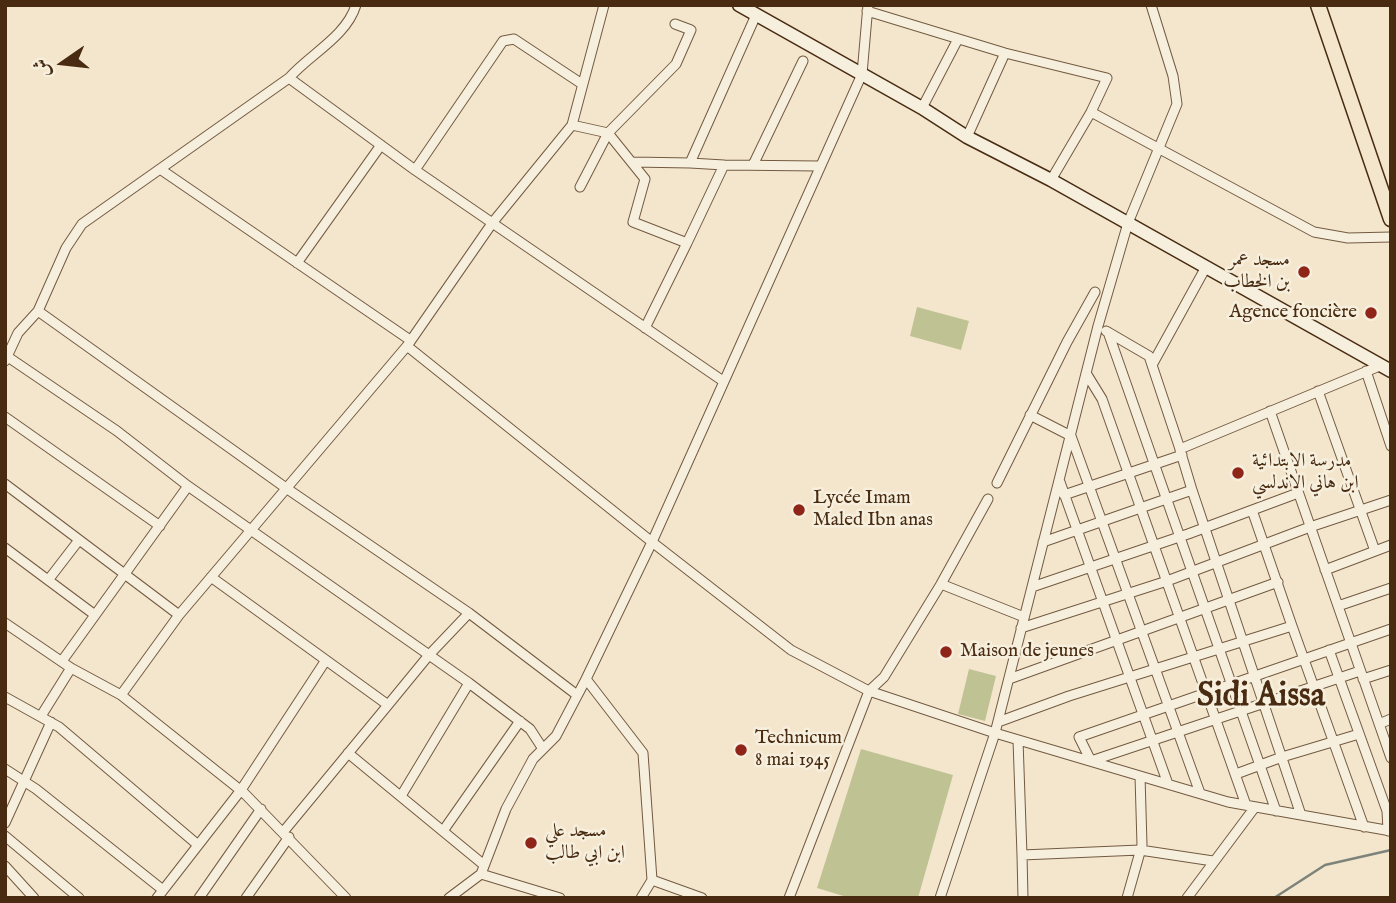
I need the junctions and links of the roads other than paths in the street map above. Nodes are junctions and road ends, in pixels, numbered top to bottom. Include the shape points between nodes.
1 (356, 5) edge
2 (604, 5) edge
3 (1151, 5) edge
4 (1318, 5) edge
5 (868, 8) edge
6 (746, 9) edge
7 (675, 24) dead end
8 (958, 39) junction
9 (1005, 53) junction
10 (803, 61) dead end
11 (862, 74) junction
12 (289, 78) junction
13 (582, 84) junction
14 (922, 108) junction
15 (1091, 112) junction
16 (572, 125) junction
17 (608, 133) junction
18 (967, 137) junction
19 (381, 145) junction
20 (1156, 149) junction
21 (633, 162) junction
22 (690, 163) junction
23 (724, 165) junction
24 (753, 165) junction
25 (819, 166) junction
26 (160, 169) junction
27 (415, 170) junction
28 (1051, 180) junction
29 (580, 187) dead end
30 (1391, 219) edge
31 (494, 222) junction
32 (1128, 223) junction
33 (1391, 237) edge
34 (687, 243) junction
35 (297, 263) junction
36 (1206, 267) junction
37 (1095, 292) dead end
38 (38, 311) junction
39 (1098, 326) junction
40 (645, 328) junction
41 (1108, 332) junction
42 (409, 343) junction
43 (6, 359) edge
44 (1153, 365) junction
45 (1386, 368) edge
46 (1366, 371) junction
47 (1086, 373) junction
48 (723, 381) junction
49 (1318, 391) junction
50 (1270, 411) junction
51 (1030, 415) junction
52 (5, 417) edge
53 (1070, 436) junction
54 (1391, 446) edge
55 (1181, 452) junction
56 (1155, 463) junction
57 (1127, 473) junction
58 (1059, 481) junction
59 (997, 483) dead end
60 (5, 484) edge
61 (1090, 485) junction
62 (188, 486) junction
63 (286, 488) junction
64 (1192, 490) junction
65 (1298, 493) junction
66 (1064, 495) junction
67 (988, 499) dead end
68 (1167, 499) junction
69 (1391, 500) edge
70 (1140, 509) junction
71 (1360, 509) junction
72 (1252, 510) junction
73 (1102, 521) junction
74 (160, 526) junction
75 (1205, 527) junction
76 (1310, 527) junction
77 (250, 530) junction
78 (1077, 530) junction
79 (1181, 536) junction
80 (79, 540) junction
81 (652, 542) junction
82 (1043, 542) junction
83 (1265, 545) junction
84 (1391, 545) edge
85 (1153, 546) junction
86 (5, 548) edge
87 (1375, 551) junction
88 (1115, 558) junction
89 (1217, 563) junction
90 (1091, 567) junction
91 (1325, 570) junction
92 (1193, 572) junction
93 (125, 575) junction
94 (211, 577) junction
95 (50, 579) junction
96 (1167, 581) junction
97 (1278, 582) junction
98 (941, 584) junction
99 (1032, 587) junction
100 (1391, 588) edge
101 (1128, 594) junction
102 (1230, 600) junction
103 (1104, 602) junction
104 (1338, 606) junction
105 (1206, 608) junction
106 (469, 613) junction
107 (95, 615) junction
108 (179, 615) junction
109 (1024, 617) junction
110 (1180, 617) junction
111 (5, 623) edge
112 (1292, 626) junction
113 (1021, 628) junction
114 (1391, 629) edge
115 (1142, 631) junction
116 (1118, 639) junction
117 (1242, 640) junction
118 (1351, 643) junction
119 (1219, 649) junction
120 (1329, 650) junction
121 (429, 655) junction
122 (1195, 657) junction
123 (1304, 659) junction
124 (326, 660) junction
125 (62, 662) junction
126 (71, 668) junction
127 (1155, 669) junction
128 (1391, 670) edge
129 (1255, 675) junction
130 (1362, 675) junction
131 (1131, 678) junction
132 (586, 679) junction
133 (1009, 679) junction
134 (1339, 679) junction
135 (470, 683) junction
136 (1232, 683) junction
137 (1314, 687) junction
138 (869, 691) junction
139 (1207, 692) junction
140 (121, 695) junction
141 (577, 695) junction
142 (5, 698) edge
143 (1264, 704) junction
144 (388, 705) junction
145 (1168, 705) junction
146 (1242, 711) junction
147 (1144, 713) junction
148 (41, 716) junction
149 (1216, 719) junction
150 (1391, 719) edge
151 (520, 721) junction
152 (51, 722) junction
153 (998, 722) junction
154 (1379, 724) junction
155 (1178, 732) junction
156 (995, 733) junction
157 (1359, 734) junction
158 (1018, 740) junction
159 (1153, 740) junction
160 (1333, 741) junction
161 (543, 749) junction
162 (348, 753) junction
163 (1282, 757) junction
164 (1391, 758) edge
165 (1091, 761) junction
166 (1261, 765) junction
167 (5, 769) edge
168 (1236, 774) junction
169 (1140, 776) junction
170 (25, 782) junction
171 (1168, 784) junction
172 (240, 790) junction
173 (1200, 793) junction
174 (401, 796) junction
175 (1251, 806) junction
176 (261, 809) junction
177 (1276, 810) junction
178 (1301, 815) junction
179 (5, 823) edge
180 (1364, 827) junction
181 (443, 831) junction
182 (1389, 831) edge
183 (287, 834) junction
184 (5, 836) edge
185 (198, 845) junction
186 (1140, 850) junction
187 (1022, 855) junction
188 (1213, 861) junction
189 (5, 866) edge
190 (482, 869) junction
191 (652, 880) junction
192 (160, 894) edge
193 (453, 897) edge
194 (34, 898) edge
195 (79, 898) edge
196 (199, 898) edge
197 (246, 898) edge
198 (346, 898) edge
199 (560, 898) edge
200 (640, 898) edge
201 (702, 898) edge
202 (789, 898) edge
203 (940, 898) edge
204 (1023, 898) edge
205 (1127, 898) edge
206 (1187, 898) edge

1 - 12 street via 351,20
2 - 13 street
3 - 20 street via 1177,104
4 - 30 main road
5 - 8 street
5 - 11 street
6 - 11 main road
6 - 22 street
7 - 17 street via 691,30 676,64
8 - 9 street
8 - 14 street
9 - 15 street via 1107,78
9 - 18 street
10 - 24 street
11 - 14 main road
11 - 25 street
12 - 19 street
12 - 26 street
13 - 16 street
13 - 27 street via 514,39 503,41
14 - 18 main road
15 - 20 street
15 - 28 street
16 - 17 street
16 - 31 street
17 - 21 street
17 - 29 street
18 - 28 main road
19 - 27 street
19 - 35 street
20 - 32 street
20 - 33 street via 1314,232 1348,238
21 - 22 street
21 - 34 street via 645,179 633,222
22 - 23 street
23 - 24 street
23 - 34 street
24 - 25 street
25 - 48 street
26 - 35 street
26 - 38 street via 82,224
27 - 31 street
28 - 32 main road
31 - 40 street
31 - 42 street
32 - 36 main road
32 - 39 street
34 - 40 street
35 - 42 street
36 - 44 street
36 - 45 main road
37 - 51 street
38 - 43 street via 19,333
38 - 63 street
39 - 41 street
39 - 47 street
40 - 48 street
41 - 44 street via 1149,356
41 - 56 street
42 - 63 street
42 - 81 street
43 - 62 street via 117,431
44 - 55 street
45 - 46 street
46 - 49 street
46 - 54 street
47 - 53 street
47 - 57 street via 1102,400
48 - 81 street
49 - 50 street
49 - 71 street
50 - 55 street
50 - 65 street
51 - 53 street
51 - 59 street
52 - 74 street
53 - 58 street
53 - 61 street
55 - 56 street
55 - 64 street
56 - 57 street
56 - 68 street
57 - 61 street
57 - 70 street
58 - 66 street
58 - 82 street
60 - 80 street
61 - 66 street
61 - 73 street
62 - 74 street
62 - 77 street
63 - 77 street
63 - 106 street
64 - 68 street
64 - 75 street
65 - 72 street
65 - 76 street
66 - 78 street
67 - 98 street
68 - 70 street
68 - 79 street
69 - 71 street
70 - 73 street
70 - 85 street
71 - 76 street
71 - 87 street
72 - 75 street
72 - 83 street
73 - 78 street
73 - 88 street
74 - 93 street
75 - 79 street
75 - 89 street
76 - 83 street
76 - 91 street
77 - 94 street
77 - 121 street
78 - 82 street
78 - 90 street
79 - 85 street
79 - 92 street
80 - 93 street
80 - 95 street
81 - 132 street
81 - 138 street via 791,650
82 - 99 street
83 - 89 street
83 - 97 street
84 - 87 street
85 - 88 street
85 - 96 street
86 - 95 street
87 - 91 street
88 - 90 street
88 - 101 street
89 - 92 street
89 - 102 street
90 - 99 street
90 - 103 street
91 - 104 street
92 - 96 street
92 - 105 street
93 - 107 street
93 - 108 street
94 - 108 street
94 - 124 street
95 - 107 street
96 - 101 street
96 - 110 street
97 - 102 street
97 - 112 street
98 - 109 street
98 - 138 street via 884,677
99 - 109 street
100 - 104 street
101 - 103 street
101 - 115 street
102 - 105 street
102 - 117 street
103 - 113 street
103 - 116 street
104 - 118 street
105 - 110 street
105 - 119 street
106 - 121 street
106 - 141 street
107 - 125 street
108 - 140 street
109 - 113 street
110 - 115 street
110 - 122 street
111 - 125 street
112 - 117 street
112 - 123 street
113 - 133 street
114 - 118 street
115 - 116 street
115 - 127 street
116 - 131 street
116 - 133 street
117 - 119 street
117 - 129 street
118 - 120 street
118 - 130 street
119 - 122 street
119 - 136 street
120 - 123 street
120 - 134 street
121 - 135 street
121 - 144 street
122 - 127 street
122 - 139 street
123 - 129 street
123 - 137 street
124 - 144 street
124 - 172 street
125 - 126 street
126 - 140 street
126 - 148 street
127 - 131 street
127 - 145 street
128 - 130 street
129 - 136 street
129 - 143 street
130 - 134 street
130 - 154 street
131 - 147 street
131 - 153 street
132 - 141 street
132 - 191 street via 643,753
133 - 153 street
134 - 137 street
134 - 157 street
135 - 151 street
135 - 174 street
136 - 139 street
136 - 146 street
137 - 143 street
137 - 160 street
138 - 156 street
138 - 202 street
139 - 145 street
139 - 149 street
140 - 172 street
141 - 161 street via 556,736
142 - 148 street
143 - 146 street
143 - 163 street
144 - 162 street
145 - 147 street
145 - 155 street
146 - 149 street
146 - 166 street
147 - 159 street
147 - 165 street via 1079,737
148 - 152 street
149 - 155 street
149 - 168 street
150 - 154 street
151 - 161 street
151 - 181 street
152 - 170 street
152 - 185 street
153 - 156 street
154 - 164 street
155 - 159 street
155 - 173 street
156 - 158 street
156 - 203 street
157 - 160 street
157 - 182 street via 1387,811
158 - 165 street
158 - 187 street
159 - 165 street
159 - 171 street
160 - 163 street
160 - 180 street
161 - 190 street via 506,809
162 - 174 street
162 - 183 street
163 - 166 street
163 - 178 street
165 - 169 street
166 - 168 street
166 - 177 street
167 - 170 street
168 - 175 street
169 - 171 street
169 - 186 street
170 - 179 street
170 - 192 street
171 - 173 street
172 - 176 street
172 - 185 street
173 - 175 street
174 - 181 street
175 - 177 street
175 - 188 street
176 - 183 street
176 - 196 street
177 - 178 street
178 - 180 street
180 - 182 street
181 - 190 street
183 - 197 street
183 - 198 street
184 - 195 street
185 - 192 street
186 - 187 street
186 - 188 street
186 - 205 street
187 - 204 street
188 - 206 street
189 - 194 street
190 - 193 street
190 - 199 street
191 - 200 street
191 - 201 street

